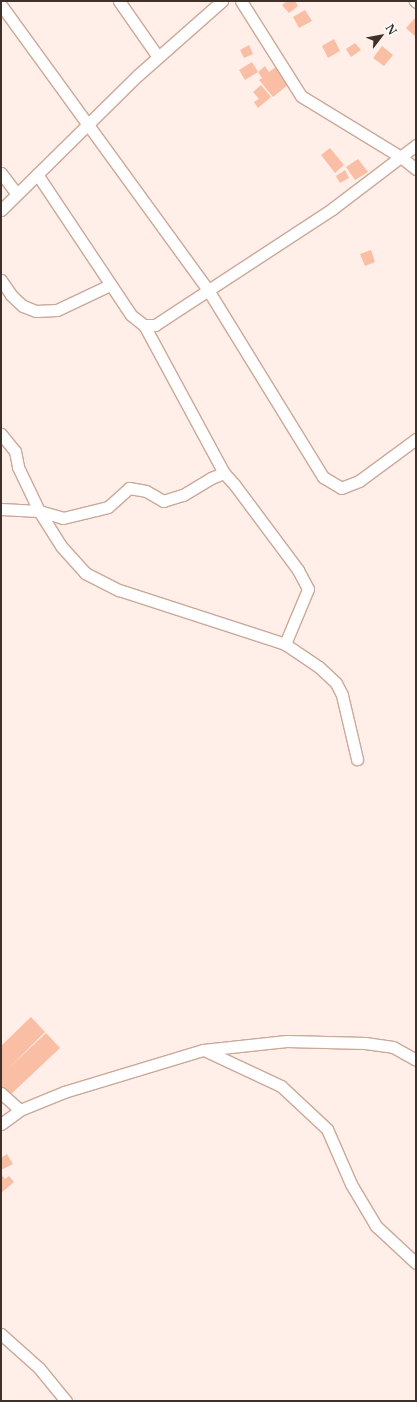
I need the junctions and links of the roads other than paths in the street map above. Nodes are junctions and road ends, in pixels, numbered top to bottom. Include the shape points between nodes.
1 (119, 1) edge
2 (222, 1) edge
3 (242, 1) edge
4 (1, 5) edge
5 (158, 57) junction
6 (88, 124) junction
7 (416, 145) edge
8 (401, 157) junction
9 (416, 169) edge
10 (1, 173) edge
11 (37, 174) junction
12 (17, 194) junction
13 (1, 210) edge
14 (1, 280) edge
15 (110, 284) junction
16 (208, 290) junction
17 (144, 326) junction
18 (1, 434) edge
19 (416, 439) edge
20 (224, 473) junction
21 (1, 509) edge
22 (39, 511) junction
23 (285, 644) junction
24 (357, 759) dead end
25 (203, 1050) junction
26 (416, 1060) edge
27 (1, 1093) edge
28 (20, 1110) junction
29 (1, 1124) edge
30 (416, 1263) edge
31 (1, 1334) edge
32 (66, 1401) edge

1 - 5 street
2 - 5 street
3 - 8 street via 301,96
4 - 6 street
5 - 6 street
6 - 11 street
6 - 16 street
7 - 8 street
8 - 9 street
8 - 16 street via 332,209
10 - 12 street
11 - 12 street
11 - 15 street
12 - 13 street
14 - 15 street via 11,295 23,306 36,311 57,310
15 - 17 street via 131,315
16 - 17 street via 155,325
16 - 19 street via 323,477 330,483 341,488 359,481
17 - 20 street
18 - 22 street via 15,452 18,467
20 - 22 street via 183,495 163,501 146,491 129,488 108,507 62,518
20 - 23 street via 298,570 308,589
21 - 22 street
22 - 23 street via 61,546 85,574 119,590
23 - 24 street via 320,667 336,683 342,695
25 - 26 street via 287,1041 365,1043 393,1047
25 - 28 street via 64,1092
25 - 30 street via 281,1086 327,1129 351,1184 376,1226
27 - 28 street
28 - 29 street
31 - 32 street via 39,1368

